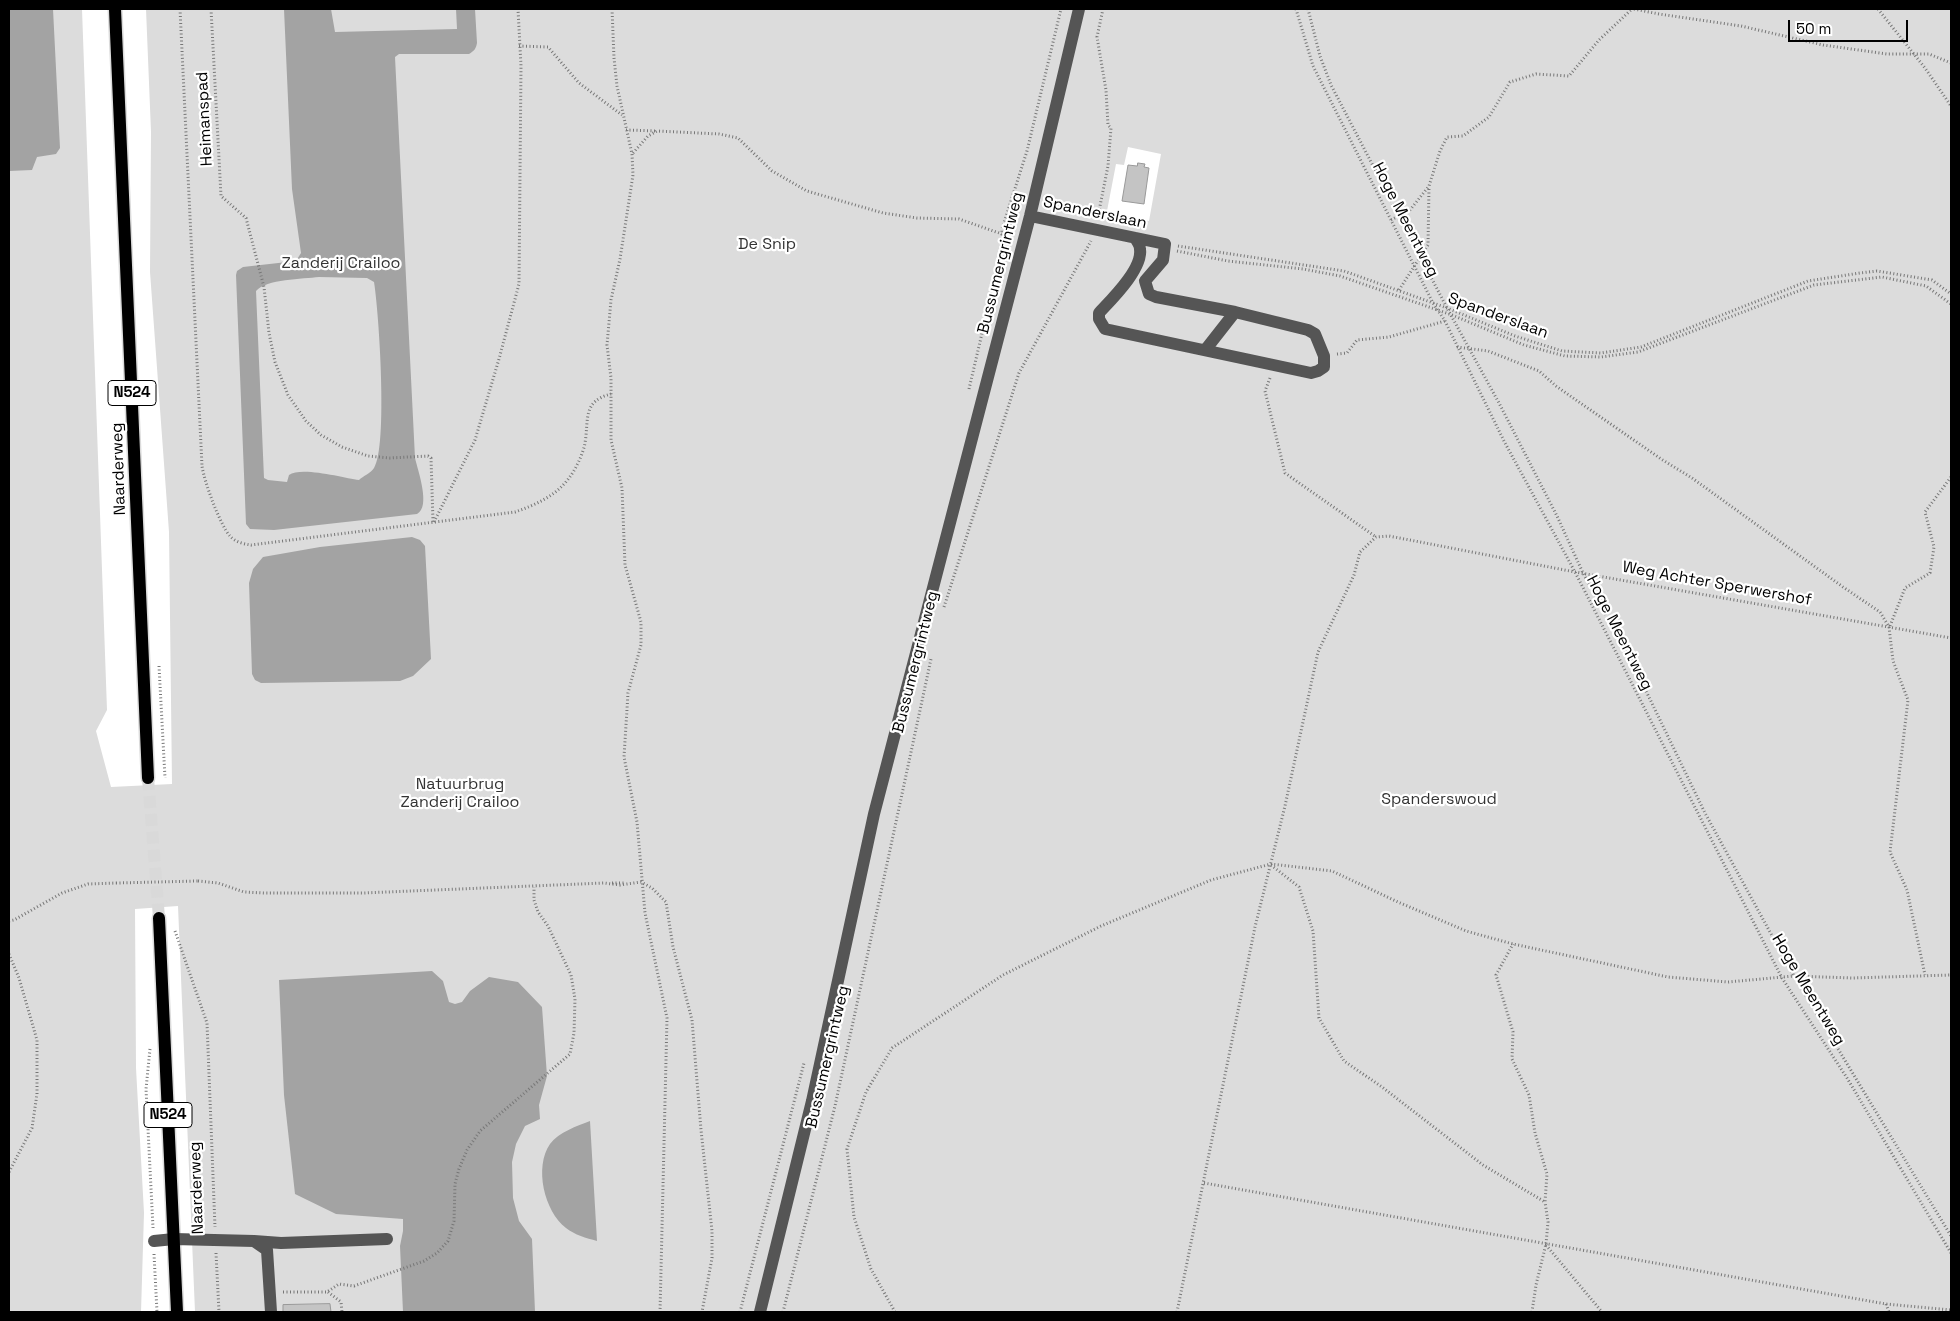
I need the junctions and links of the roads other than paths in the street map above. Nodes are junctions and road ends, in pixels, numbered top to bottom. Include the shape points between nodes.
1 (116, 9) edge
2 (1080, 9) edge
3 (1030, 216) junction
4 (1135, 238) junction
5 (1235, 312) junction
6 (1206, 350) junction
7 (148, 778) tunnel mouth
8 (158, 918) tunnel mouth
9 (387, 1239) dead end
10 (174, 1240) junction
11 (154, 1241) road end
12 (254, 1241) junction
13 (177, 1312) edge
14 (271, 1312) edge
15 (760, 1312) edge

1 - 7 main road, Naarderweg / N524
2 - 3 street, Bussumergrintweg
3 - 4 street, Spanderslaan
3 - 15 street, Bussumergrintweg via 874,814 812,1101
4 - 5 street, Spanderslaan via 1165,246 1163,260 1145,282 1148,294
4 - 6 street via 1140,249 1139,258 1128,282 1099,313 1101,324 1105,329
5 - 6 street
5 - 6 street via 1315,334 1324,356 1324,367 1311,373
8 - 10 main road, Naarderweg / N524
9 - 12 street
10 - 11 street
10 - 12 street
10 - 13 main road, Naarderweg / N524
12 - 14 street via 267,1250

